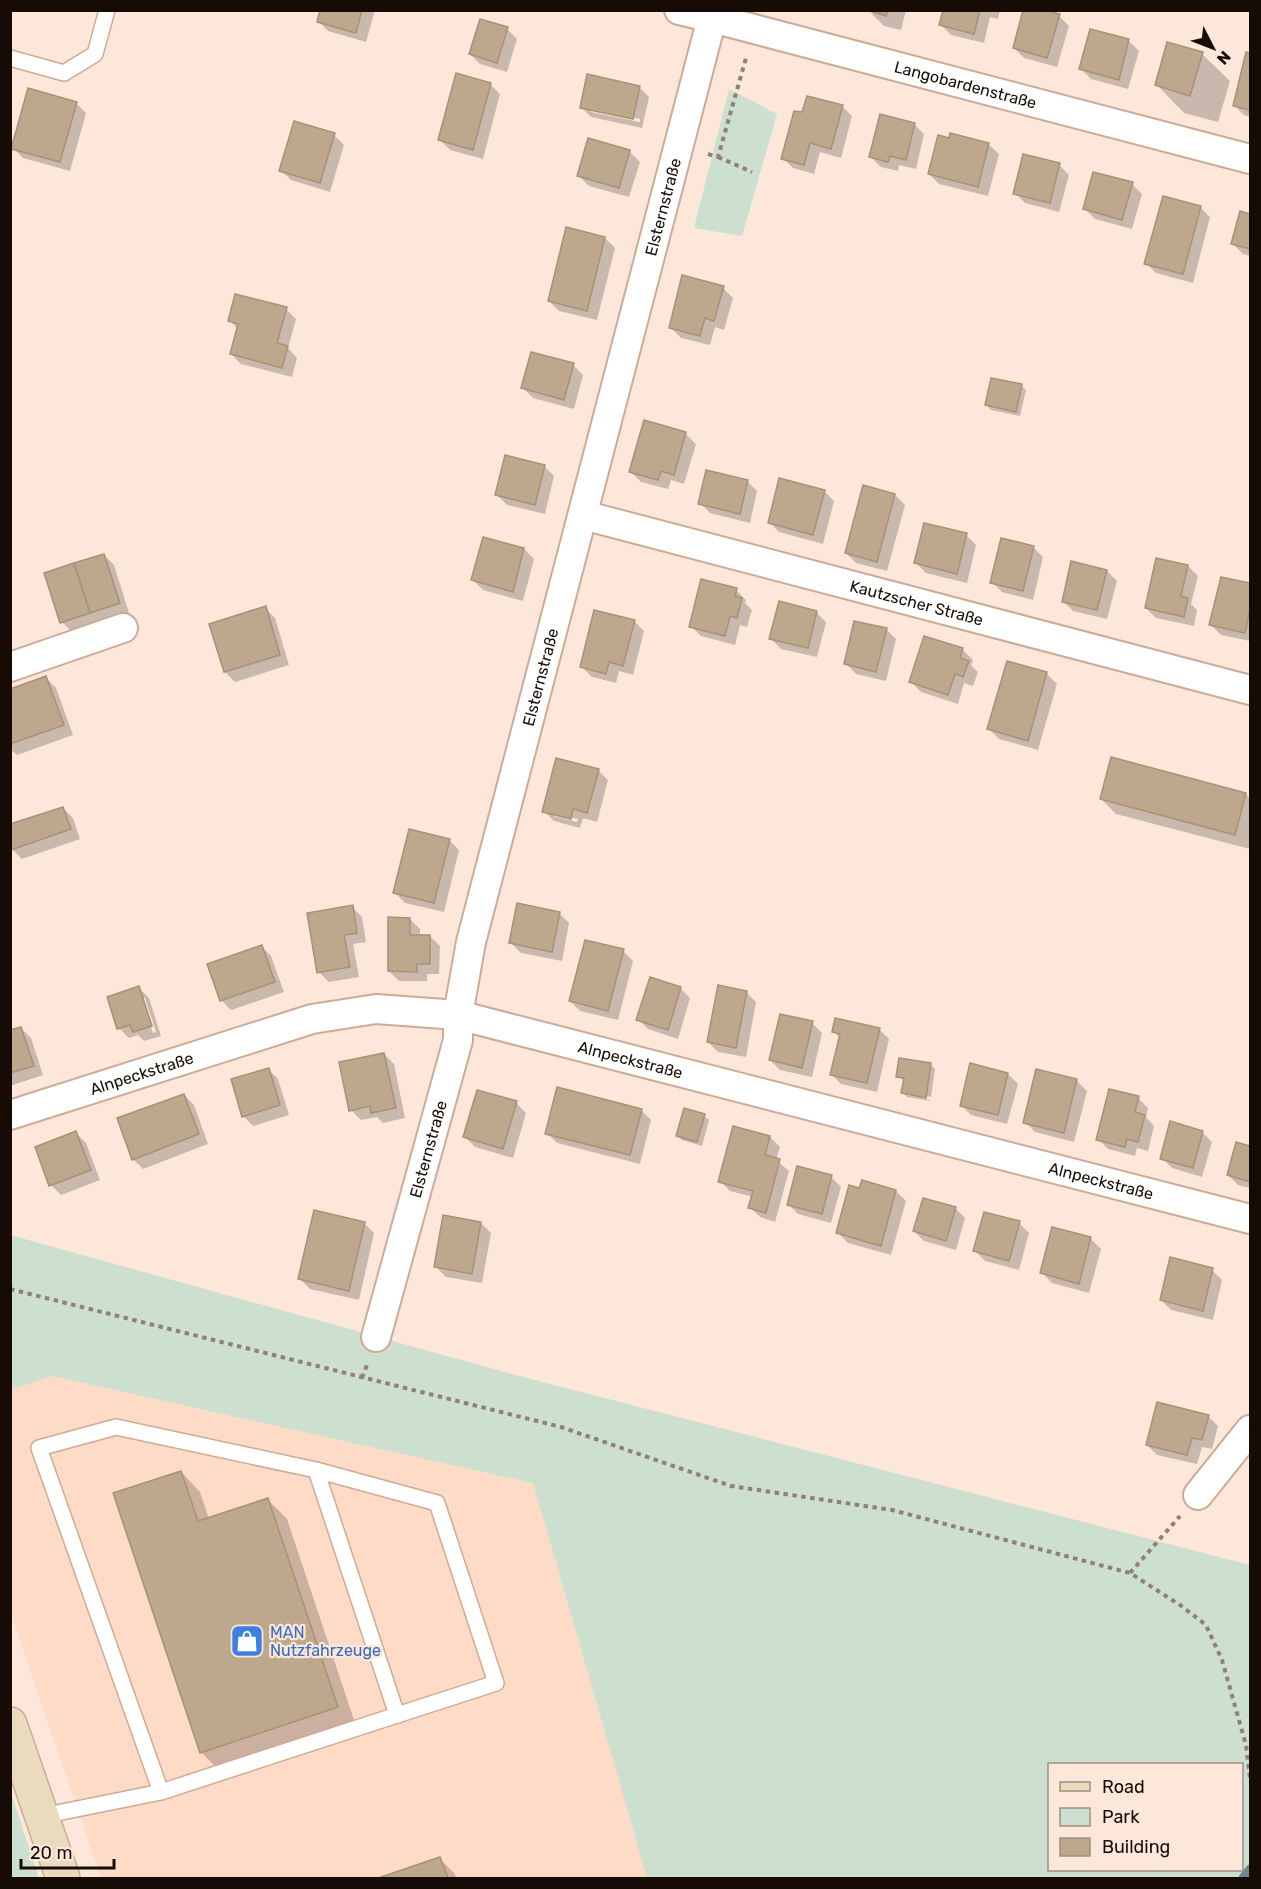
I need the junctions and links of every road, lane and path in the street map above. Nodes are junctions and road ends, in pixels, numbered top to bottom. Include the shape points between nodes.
1 (107, 10) edge
2 (679, 10) edge
3 (712, 18) junction
4 (754, 29) junction
5 (10, 58) edge
6 (678, 147) junction
7 (718, 157) junction
8 (1251, 159) edge
9 (752, 172) dead end
10 (583, 515) junction
11 (123, 628) dead end
12 (10, 667) edge
13 (1251, 690) edge
14 (458, 1015) junction
15 (10, 1115) edge
16 (1251, 1219) edge
17 (10, 1289) edge
18 (376, 1337) dead end
19 (1251, 1430) edge
20 (316, 1470) junction
21 (1198, 1495) joint
22 (1130, 1573) junction
23 (397, 1715) junction
24 (10, 1724) edge
25 (1251, 1779) edge
26 (161, 1792) junction
27 (42, 1816) junction
28 (63, 1878) edge

1 - 5 lane via 95,54 64,73
2 - 3 street, Langobardenstraße
3 - 4 street, Langobardenstraße
3 - 6 street, Elsternstraße
4 - 7 path
4 - 8 street, Langobardenstraße
6 - 7 path
6 - 10 street, Elsternstraße
7 - 9 path
10 - 13 street, Kautzscher Straße
10 - 14 street, Elsternstraße via 471,942
11 - 12 street
14 - 15 street, Alnpeckstraße via 376,1009 312,1018
14 - 16 street, Alnpeckstraße
14 - 18 street, Elsternstraße via 458,1040
17 - 22 path via 561,1428 731,1486 892,1510
19 - 21 street
20 - 23 lane
20 - 23 lane via 437,1503 496,1683
20 - 26 lane via 116,1427 39,1448
21 - 22 path
22 - 25 path via 1206,1625 1222,1660 1246,1745
23 - 26 lane
24 - 27 street
26 - 27 lane
27 - 28 street

